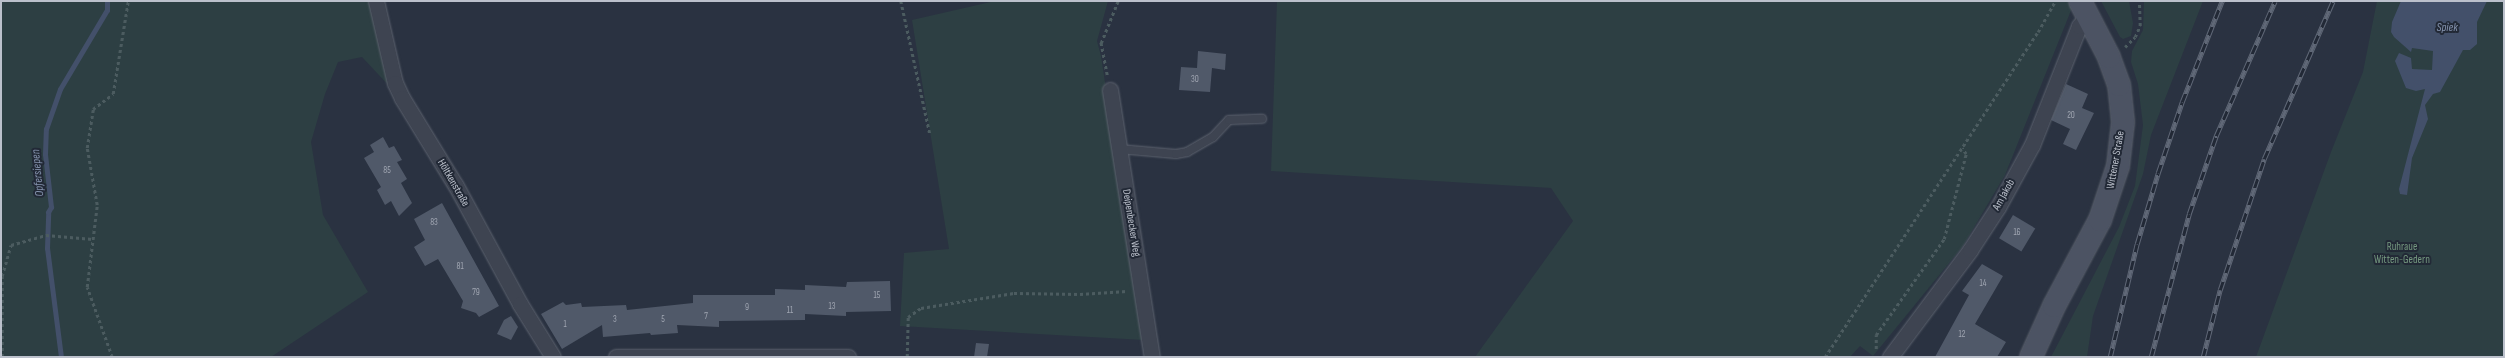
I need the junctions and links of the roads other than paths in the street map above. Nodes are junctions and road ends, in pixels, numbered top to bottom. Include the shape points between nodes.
1 (376, 1) edge
2 (2084, 8) edge
3 (1110, 90) road end
4 (1262, 119) dead end
5 (1119, 149) junction
6 (1883, 355) edge
7 (552, 357) edge
8 (616, 357) edge
9 (848, 357) edge
10 (1152, 357) edge
11 (2031, 357) edge

1 - 7 street, Höltkenstraße via 402,98 456,186
2 - 6 street, Am Jakob via 2032,146 1998,207 1970,250
2 - 11 main road, Wittener Straße via 2109,58 2119,85 2123,122 2118,166 2100,220 2054,306
3 - 5 street, Deipenbecker Weg
4 - 5 lane via 1229,120 1213,137 1187,152 1176,154
5 - 10 street, Deipenbecker Weg
8 - 9 street

